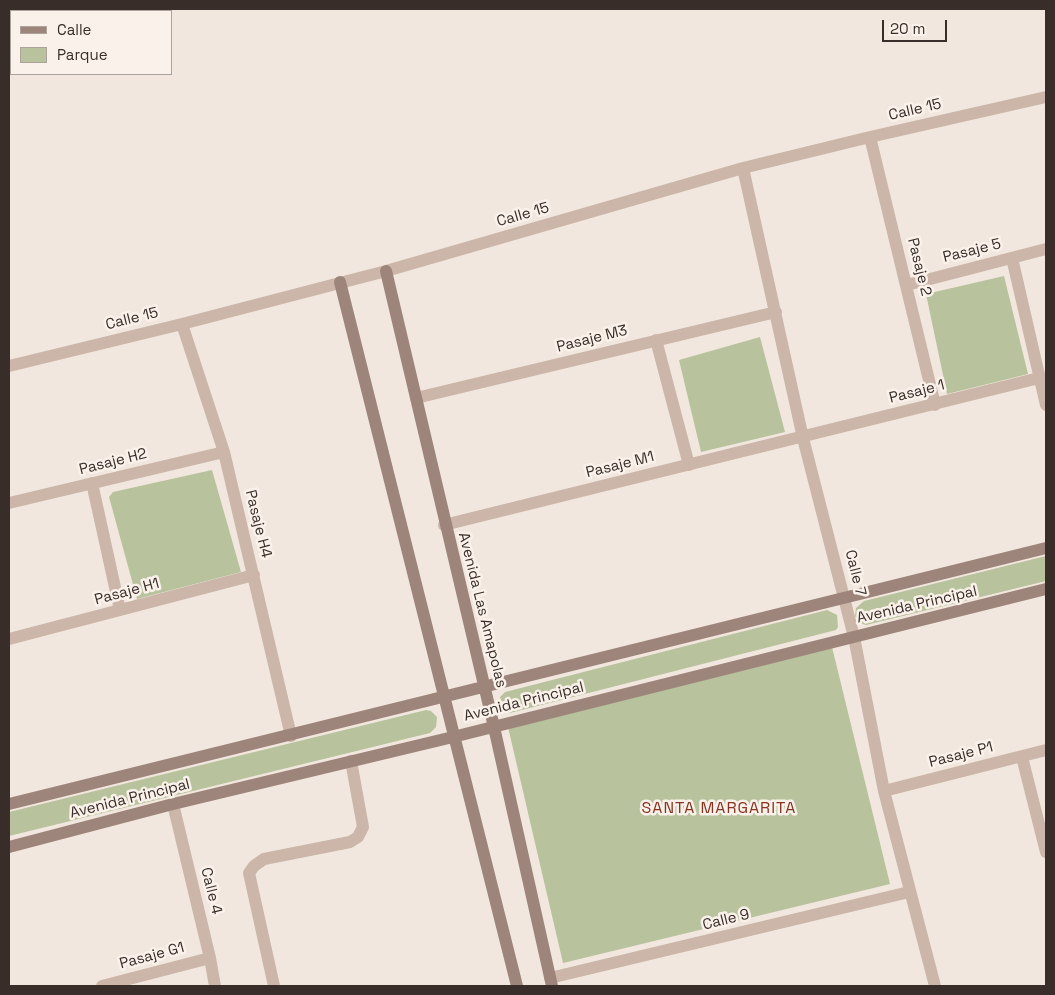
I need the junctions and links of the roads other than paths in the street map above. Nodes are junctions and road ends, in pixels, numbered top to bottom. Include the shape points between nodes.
1 (1046, 96) edge
2 (870, 136) junction
3 (743, 168) junction
4 (1046, 249) edge
5 (1012, 258) junction
6 (386, 271) junction
7 (340, 282) junction
8 (907, 285) junction
9 (776, 312) junction
10 (182, 324) junction
11 (656, 340) junction
12 (9, 366) edge
13 (1039, 378) junction
14 (416, 398) junction
15 (935, 404) junction
16 (1046, 405) edge
17 (803, 438) junction
18 (224, 452) junction
19 (690, 465) junction
20 (92, 483) junction
21 (9, 503) edge
22 (444, 525) junction
23 (1046, 548) edge
24 (254, 576) junction
25 (1046, 589) edge
26 (844, 597) junction
27 (120, 610) junction
28 (854, 636) junction
29 (9, 639) edge
30 (483, 686) junction
31 (443, 696) junction
32 (494, 727) junction
33 (291, 736) junction
34 (453, 737) junction
35 (1046, 750) edge
36 (1022, 757) junction
37 (351, 761) junction
38 (884, 791) junction
39 (9, 804) edge
40 (172, 804) junction
41 (9, 847) edge
42 (1046, 852) edge
43 (909, 892) junction
44 (210, 958) junction
45 (551, 982) edge
46 (102, 986) edge
47 (215, 986) edge
48 (274, 986) edge
49 (517, 986) edge
50 (935, 986) edge

1 - 2 street, Calle 15
2 - 3 street, Calle 15
2 - 8 street, Pasaje 2
3 - 6 street, Calle 15
3 - 9 street, Calle 7
4 - 5 street, Pasaje 5
5 - 8 street, Pasaje 5
5 - 13 street
6 - 7 street, Calle 15
6 - 14 street, Avenida Las Amapolas
7 - 10 street, Calle 15
7 - 31 street
8 - 15 street, Pasaje 2
9 - 11 street, Pasaje M3
9 - 17 street, Calle 7
10 - 12 street, Calle 15
10 - 18 street, Pasaje H4
11 - 14 street, Pasaje M3
11 - 19 street
13 - 15 street, Pasaje 1
13 - 16 street
14 - 22 street, Avenida Las Amapolas
15 - 17 street, Pasaje 1
17 - 19 street, Pasaje M1
17 - 26 street, Calle 7
18 - 20 street, Pasaje H2
18 - 24 street, Pasaje H4
19 - 22 street, Pasaje M1
20 - 21 street, Pasaje H2
20 - 27 street
22 - 30 street, Avenida Las Amapolas
23 - 26 street, Avenida Principal
24 - 27 street, Pasaje H1
24 - 33 street, Pasaje H4
25 - 28 street, Avenida Principal
26 - 28 street, Calle 7
26 - 30 street, Avenida Principal
27 - 29 street, Pasaje H1
28 - 32 street, Avenida Principal
28 - 38 street, Calle 7
30 - 31 street, Avenida Principal
30 - 32 street, Avenida Las Amapolas
31 - 33 street, Avenida Principal
31 - 34 street
32 - 34 street, Avenida Principal
32 - 45 street, Avenida Las Amapolas
33 - 39 street, Avenida Principal
34 - 37 street, Avenida Principal
34 - 49 street
35 - 36 street, Pasaje P1
36 - 38 street, Pasaje P1
36 - 42 street
37 - 40 street, Avenida Principal
37 - 48 street via 363,826 358,837 350,842 264,859 249,873
38 - 43 street, Calle 7
40 - 41 street, Avenida Principal
40 - 44 street, Calle 4
43 - 45 street, Calle 9
43 - 50 street, Calle 7
44 - 46 street, Pasaje G1
44 - 47 street, Calle 4

